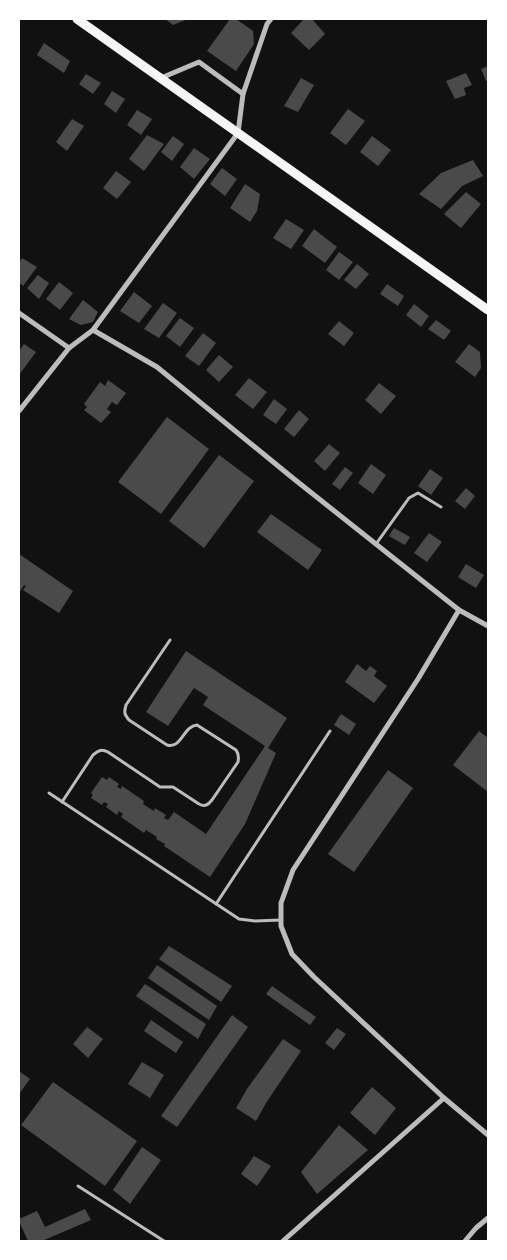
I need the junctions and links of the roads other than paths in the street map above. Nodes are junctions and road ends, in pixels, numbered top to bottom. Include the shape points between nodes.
1 (78, 19) edge
2 (271, 19) edge
3 (162, 78) junction
4 (243, 94) junction
5 (238, 133) junction
6 (488, 310) edge
7 (19, 313) edge
8 (93, 330) junction
9 (69, 348) junction
10 (19, 411) edge
11 (441, 507) dead end
12 (376, 544) junction
13 (458, 610) junction
14 (488, 626) edge
15 (170, 640) dead end
16 (330, 731) dead end
17 (49, 793) dead end
18 (62, 802) junction
19 (216, 904) junction
20 (281, 920) junction
21 (444, 1098) junction
22 (488, 1135) edge
23 (78, 1186) dead end
24 (488, 1218) edge
25 (164, 1241) edge
26 (283, 1241) edge
27 (465, 1241) edge

1 - 3 main road
2 - 4 street
3 - 4 street via 199,62
3 - 5 main road
4 - 5 street
5 - 6 main road
5 - 8 street
7 - 9 street
8 - 9 street
8 - 12 street via 157,367
9 - 10 street
11 - 12 lane via 418,493 409,498
12 - 13 street
13 - 14 street
13 - 20 street via 418,678 293,870 281,903
15 - 18 lane via 126,705 125,716 171,746 176,745 192,725 197,725 236,750 238,762 212,800 203,806 173,787 160,787 103,750 98,750
16 - 19 lane
17 - 18 lane
18 - 19 lane
19 - 20 lane via 239,919 255,922
20 - 21 street via 280,926 292,954
21 - 22 street
21 - 26 street
23 - 25 lane
24 - 27 street

